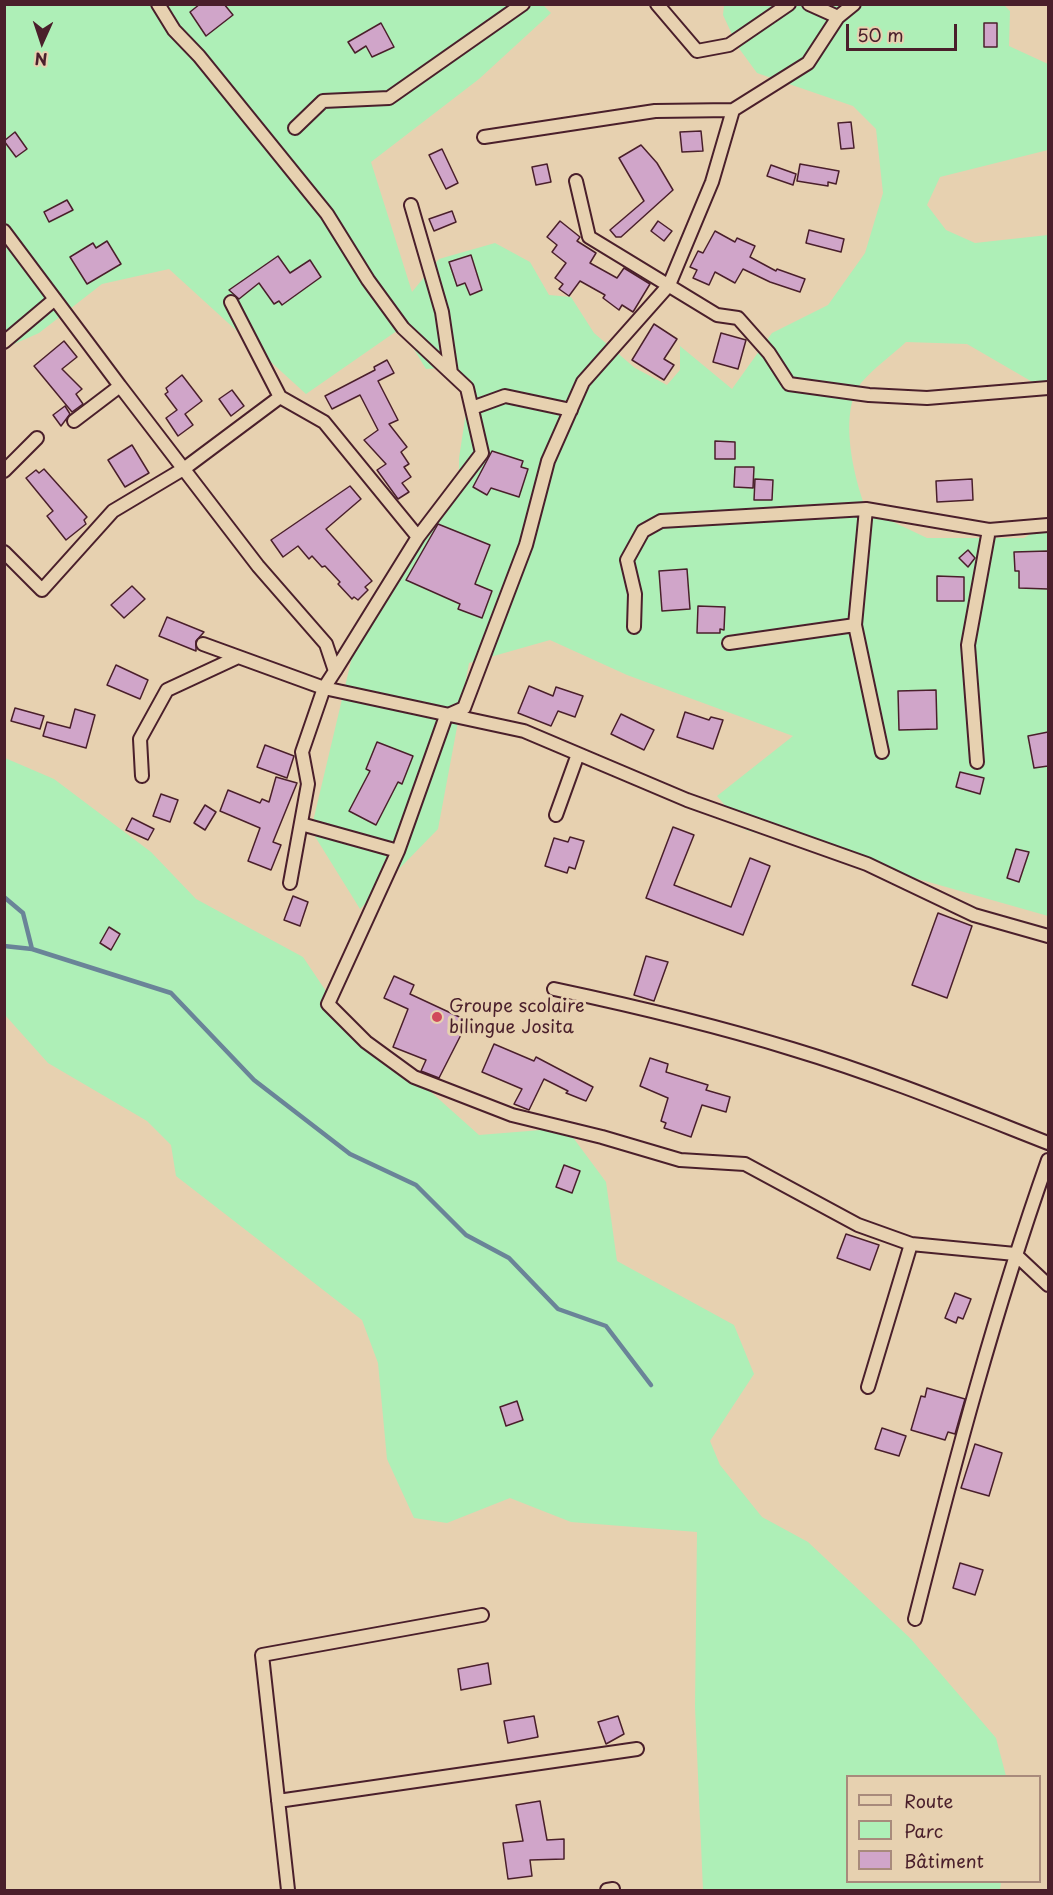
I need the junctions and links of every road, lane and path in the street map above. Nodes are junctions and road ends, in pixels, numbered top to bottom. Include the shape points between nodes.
1 (158, 4) edge
2 (523, 4) edge
3 (657, 4) edge
4 (789, 4) edge
5 (809, 4) edge
6 (854, 4) edge
7 (838, 17) junction
8 (733, 110) junction
9 (295, 128) dead end
10 (484, 136) dead end
11 (576, 181) dead end
12 (411, 205) dead end
13 (4, 231) edge
14 (669, 285) junction
15 (56, 298) junction
16 (231, 302) dead end
17 (4, 342) edge
18 (451, 374) junction
19 (120, 386) junction
20 (1048, 388) edge
21 (280, 397) junction
22 (472, 408) junction
23 (571, 410) junction
24 (74, 421) dead end
25 (38, 438) dead end
26 (185, 468) junction
27 (4, 471) edge
28 (866, 509) junction
29 (1048, 525) edge
30 (989, 530) junction
31 (418, 537) junction
32 (4, 552) edge
33 (855, 625) junction
34 (634, 627) dead end
35 (729, 643) dead end
36 (203, 644) dead end
37 (238, 657) junction
38 (335, 671) junction
39 (324, 688) junction
40 (446, 716) junction
41 (882, 752) dead end
42 (578, 754) junction
43 (977, 762) dead end
44 (142, 776) dead end
45 (556, 815) dead end
46 (301, 824) junction
47 (398, 851) junction
48 (290, 883) dead end
49 (1048, 936) edge
50 (554, 989) dead end
51 (1048, 1143) edge
52 (1048, 1160) edge
53 (911, 1244) junction
54 (1015, 1254) junction
55 (1048, 1285) edge
56 (868, 1387) dead end
57 (482, 1615) dead end
58 (915, 1619) dead end
59 (637, 1749) dead end
60 (278, 1801) junction
61 (288, 1890) edge

1 - 18 street via 174,30 327,214 403,328
2 - 9 street via 389,98 323,101
3 - 4 street via 697,51 729,45
5 - 7 street
6 - 7 street
7 - 8 street via 808,63
8 - 10 street via 655,111
8 - 14 street via 712,182
11 - 14 street via 589,237
12 - 18 street via 442,312
13 - 15 street
14 - 20 street via 717,315 738,318 769,352 789,384 927,398
14 - 23 street via 583,382
15 - 17 street
15 - 19 street
16 - 21 street
18 - 22 street via 466,388
19 - 24 street
19 - 26 street
21 - 26 street
21 - 31 street via 324,422
22 - 23 street via 505,396
22 - 31 street via 482,453
23 - 40 street via 548,461 526,546 464,708
25 - 27 street
26 - 32 street via 113,511 42,590
26 - 38 street via 258,566 326,644
28 - 30 street
28 - 33 street
28 - 34 street via 661,521 643,531 627,560 635,594
29 - 30 street
30 - 43 street via 968,645
31 - 38 street
33 - 35 street
33 - 41 street
36 - 37 street
37 - 39 street
37 - 44 street via 166,690 140,739
38 - 39 street
39 - 40 street
39 - 46 street via 302,752 308,784
40 - 42 street via 524,731
40 - 47 street
42 - 45 street
42 - 49 street via 687,801 867,864 974,915
46 - 47 street
46 - 48 street
47 - 53 street via 328,1004 366,1042 414,1077 512,1115 680,1160 745,1164 858,1225
50 - 51 street via 669,1014 794,1049
52 - 54 street
53 - 54 street
53 - 56 street
54 - 55 street
54 - 58 street
57 - 60 street via 262,1655
59 - 60 street
60 - 61 street

